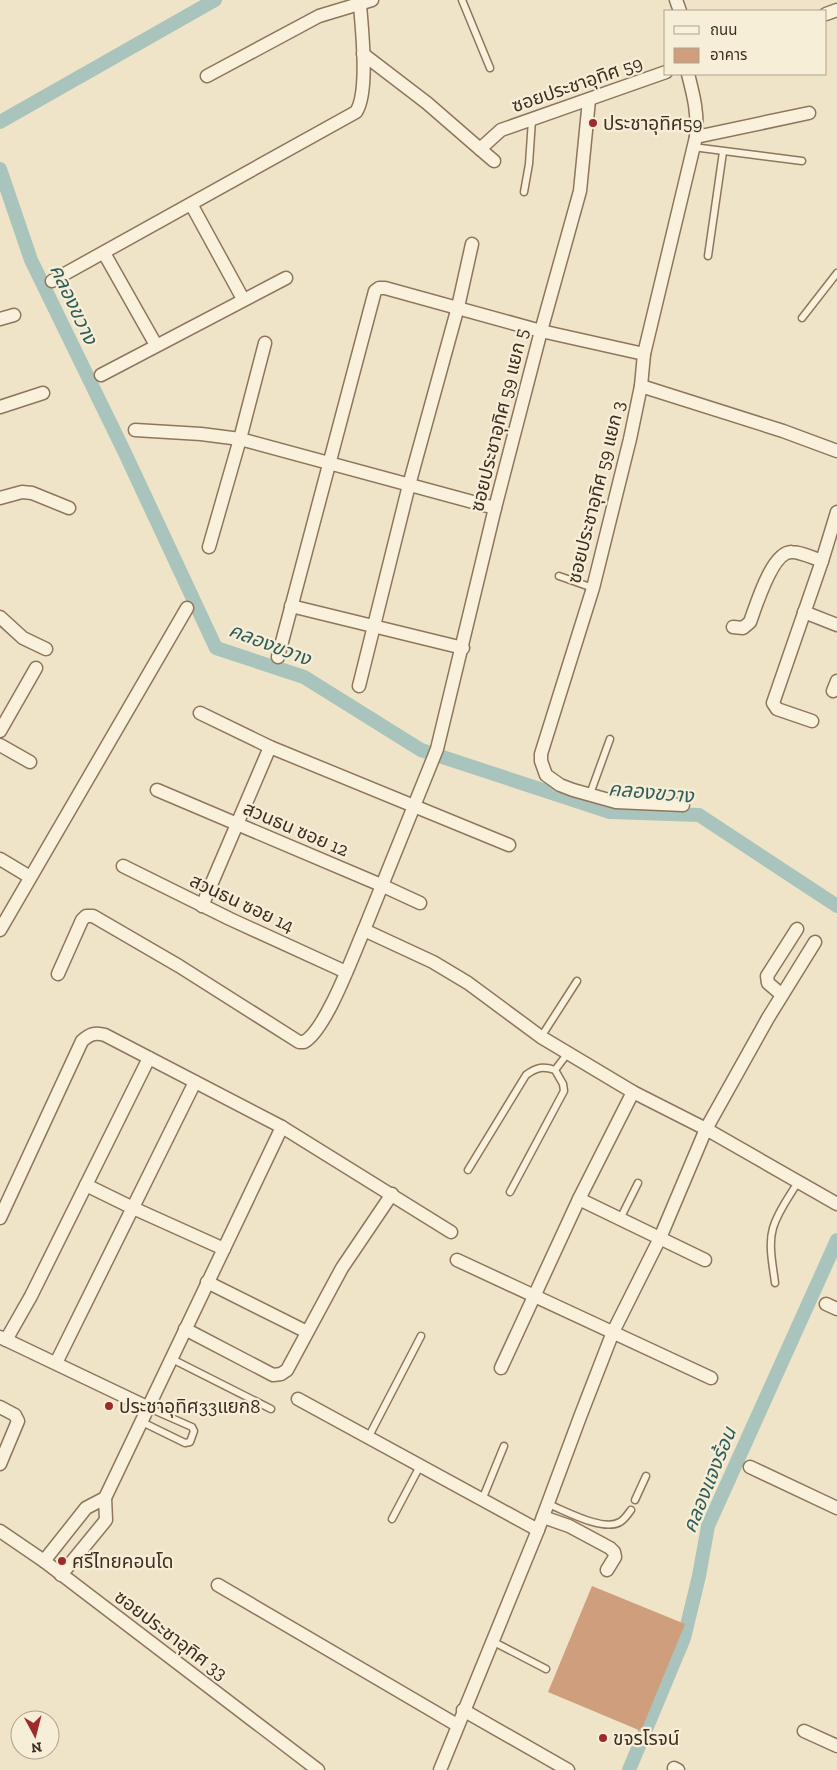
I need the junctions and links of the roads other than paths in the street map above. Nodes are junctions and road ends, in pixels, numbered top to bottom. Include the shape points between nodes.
1 (462, 0) edge
2 (366, 2) edge
3 (363, 54) junction
4 (490, 68) dead end
5 (664, 73) edge
6 (688, 75) edge
7 (207, 76) dead end
8 (589, 100) junction
9 (809, 113) dead end
10 (532, 120) junction
11 (694, 142) junction
12 (480, 149) junction
13 (724, 152) junction
14 (494, 161) dead end
15 (802, 162) dead end
16 (524, 192) dead end
17 (191, 204) junction
18 (472, 244) dead end
19 (104, 253) junction
20 (708, 256) dead end
21 (837, 272) edge
22 (286, 278) dead end
23 (52, 281) dead end
24 (243, 299) junction
25 (458, 307) junction
26 (14, 315) dead end
27 (802, 318) dead end
28 (0, 319) edge
29 (541, 331) junction
30 (265, 343) dead end
31 (156, 345) junction
32 (644, 354) junction
33 (101, 374) dead end
34 (641, 386) junction
35 (43, 393) dead end
36 (0, 407) edge
37 (135, 430) dead end
38 (240, 439) junction
39 (837, 451) edge
40 (329, 463) junction
41 (409, 485) junction
42 (0, 498) edge
43 (69, 508) dead end
44 (495, 508) junction
45 (837, 512) edge
46 (209, 547) dead end
47 (822, 561) junction
48 (559, 576) dead end
49 (593, 588) junction
50 (291, 606) junction
51 (187, 608) dead end
52 (804, 612) junction
53 (0, 617) edge
54 (837, 625) edge
55 (373, 626) junction
56 (734, 627) dead end
57 (463, 648) junction
58 (46, 649) dead end
59 (278, 656) dead end
60 (36, 668) dead end
61 (359, 686) dead end
62 (200, 713) dead end
63 (812, 721) dead end
64 (0, 731) edge
65 (610, 740) dead end
66 (0, 745) edge
67 (270, 747) junction
68 (30, 762) dead end
69 (157, 790) dead end
70 (590, 794) junction
71 (683, 805) dead end
72 (415, 806) junction
73 (236, 824) junction
74 (509, 845) dead end
75 (0, 859) edge
76 (123, 866) dead end
77 (30, 877) junction
78 (381, 885) junction
79 (420, 903) dead end
80 (202, 906) junction
81 (797, 929) dead end
82 (0, 930) edge
83 (364, 930) junction
84 (815, 942) dead end
85 (346, 972) junction
86 (58, 974) dead end
87 (577, 981) dead end
88 (782, 995) junction
89 (541, 1036) junction
90 (568, 1053) junction
91 (149, 1058) junction
92 (555, 1070) junction
93 (195, 1082) junction
94 (633, 1092) junction
95 (282, 1127) junction
96 (706, 1129) junction
97 (468, 1170) dead end
98 (798, 1182) junction
99 (638, 1183) dead end
100 (86, 1184) junction
101 (510, 1192) dead end
102 (392, 1194) junction
103 (579, 1199) junction
104 (837, 1204) edge
105 (133, 1208) junction
106 (0, 1218) edge
107 (620, 1218) junction
108 (451, 1232) dead end
109 (660, 1238) junction
110 (224, 1249) junction
111 (457, 1260) dead end
112 (706, 1260) dead end
113 (207, 1282) junction
114 (775, 1283) dead end
115 (534, 1296) junction
116 (185, 1329) junction
117 (307, 1332) junction
118 (613, 1332) junction
119 (421, 1336) dead end
120 (3, 1339) edge
121 (172, 1359) junction
122 (56, 1363) junction
123 (501, 1368) dead end
124 (711, 1378) dead end
125 (298, 1399) dead end
126 (0, 1407) edge
127 (149, 1408) junction
128 (271, 1409) dead end
129 (142, 1422) junction
130 (368, 1438) junction
131 (504, 1446) dead end
132 (0, 1464) edge
133 (420, 1466) junction
134 (750, 1467) dead end
135 (646, 1476) dead end
136 (105, 1498) junction
137 (482, 1500) junction
138 (636, 1500) dead end
139 (548, 1504) junction
140 (837, 1508) edge
141 (631, 1510) dead end
142 (543, 1517) junction
143 (392, 1519) dead end
144 (538, 1530) junction
145 (0, 1531) edge
146 (44, 1561) junction
147 (607, 1570) dead end
148 (61, 1575) junction
149 (218, 1585) dead end
150 (492, 1642) junction
151 (546, 1669) dead end
152 (463, 1710) junction
153 (457, 1725) junction
154 (804, 1731) dead end
155 (837, 1746) edge
156 (318, 1770) edge
157 (440, 1770) edge
158 (568, 1770) edge

1 - 4 lane
2 - 3 street
2 - 7 street via 319,16
3 - 12 street
3 - 17 street via 362,98 356,112
5 - 8 street, ซอยประชาอุทิศ 59
6 - 11 street, ซอยประชาอุทิศ 59 แยก 3 via 697,119
8 - 10 street, ซอยประชาอุทิศ 59
8 - 29 street, ซอยประชาอุทิศ 59 แยก 5 via 580,191
9 - 11 street
10 - 12 street, ซอยประชาอุทิศ 59 via 501,130
10 - 16 lane
11 - 13 lane
11 - 32 street, ซอยประชาอุทิศ 59 แยก 3
12 - 14 street
13 - 15 lane
13 - 20 lane
17 - 19 street
17 - 24 street
18 - 25 street
19 - 23 street
19 - 31 street
21 - 27 lane
22 - 24 street
24 - 31 street
25 - 29 street
25 - 40 street via 386,288 375,291
25 - 41 street
26 - 28 street
29 - 32 street
29 - 44 street, ซอยประชาอุทิศ 59 แยก 5
30 - 38 street
31 - 33 street
32 - 34 street, ซอยประชาอุทิศ 59 แยก 3
34 - 39 street
34 - 49 street, ซอยประชาอุทิศ 59 แยก 3
35 - 36 street
37 - 38 street
38 - 40 street
38 - 46 street
40 - 41 street
40 - 50 street
41 - 44 street
41 - 55 street
42 - 43 street via 22,492 32,493
44 - 57 street, ซอยประชาอุทิศ 59 แยก 5
45 - 47 street
47 - 52 street
47 - 56 street via 792,552 783,555 774,563 750,622 743,628
48 - 49 lane
49 - 70 street, ซอยประชาอุทิศ 59 แยก 3 via 540,762 546,775 560,785
50 - 55 street
50 - 59 street
51 - 77 street
52 - 54 street
52 - 63 street via 773,704 775,708
53 - 58 street via 23,638
55 - 57 street
55 - 61 street
57 - 72 street, ซอยประชาอุทิศ 59 แยก 5 via 436,754
60 - 64 street
62 - 67 street
65 - 70 lane
66 - 68 street
67 - 72 street
67 - 73 street
69 - 73 street, สวนธน ซอย 12
70 - 71 street, ซอยประชาอุทิศ 59 แยก 3 via 616,802
72 - 74 street
72 - 78 street, ซอยประชาอุทิศ 59 แยก 5
73 - 78 street, สวนธน ซอย 12
73 - 80 street
75 - 77 street
76 - 80 street, สวนธน ซอย 14
77 - 82 street
78 - 79 street, สวนธน ซอย 12
78 - 83 street, ซอยประชาอุทิศ 59 แยก 5
80 - 85 street, สวนธน ซอย 14
81 - 88 street via 767,976 768,983
83 - 85 street, ซอยประชาอุทิศ 59 แยก 5
83 - 89 street via 434,962
84 - 88 street
85 - 86 street, ซอยประชาอุทิศ 59 แยก 5 via 314,1036 302,1043 130,936 92,916 82,920
87 - 89 lane
88 - 96 street
89 - 90 street
90 - 92 lane
90 - 94 street
91 - 93 street
91 - 100 street
91 - 106 street via 105,1035 89,1035 82,1041
92 - 97 lane via 538,1067 526,1075
92 - 101 lane via 564,1091
93 - 95 street
93 - 105 street
94 - 96 street
94 - 103 street
95 - 102 street
95 - 110 street
96 - 98 street
96 - 109 street
98 - 104 street
98 - 114 lane via 772,1229
99 - 107 lane
100 - 105 street
100 - 120 street via 31,1296
102 - 108 street
102 - 117 street via 342,1268
103 - 107 street
103 - 115 street
105 - 110 street
105 - 122 street
107 - 109 street
109 - 112 street
109 - 118 street
110 - 113 street
111 - 115 street
113 - 116 street
113 - 117 street
115 - 118 street
115 - 123 street
116 - 117 street via 274,1375 287,1370
116 - 121 street
118 - 124 street
118 - 139 street
119 - 130 lane
120 - 122 street
121 - 127 street
121 - 128 lane
122 - 127 street
125 - 130 street
126 - 132 street via 15,1415 18,1421
127 - 129 street
127 - 129 lane via 192,1427 192,1439 185,1443
129 - 136 street
130 - 133 street
131 - 137 lane
133 - 137 street
133 - 143 lane
134 - 140 street
135 - 138 lane
136 - 146 street via 86,1508
136 - 148 street via 106,1520
137 - 144 street
139 - 141 lane via 609,1526 621,1522
139 - 142 street
142 - 144 street
142 - 147 street via 569,1526 610,1548 615,1557
144 - 150 street
145 - 146 street, ซอยประชาอุทิศ 33
146 - 148 street, ซอยประชาอุทิศ 33
148 - 156 street, ซอยประชาอุทิศ 33
149 - 153 street
150 - 151 lane
150 - 152 street
152 - 153 street
152 - 158 street
153 - 157 street
154 - 155 street

